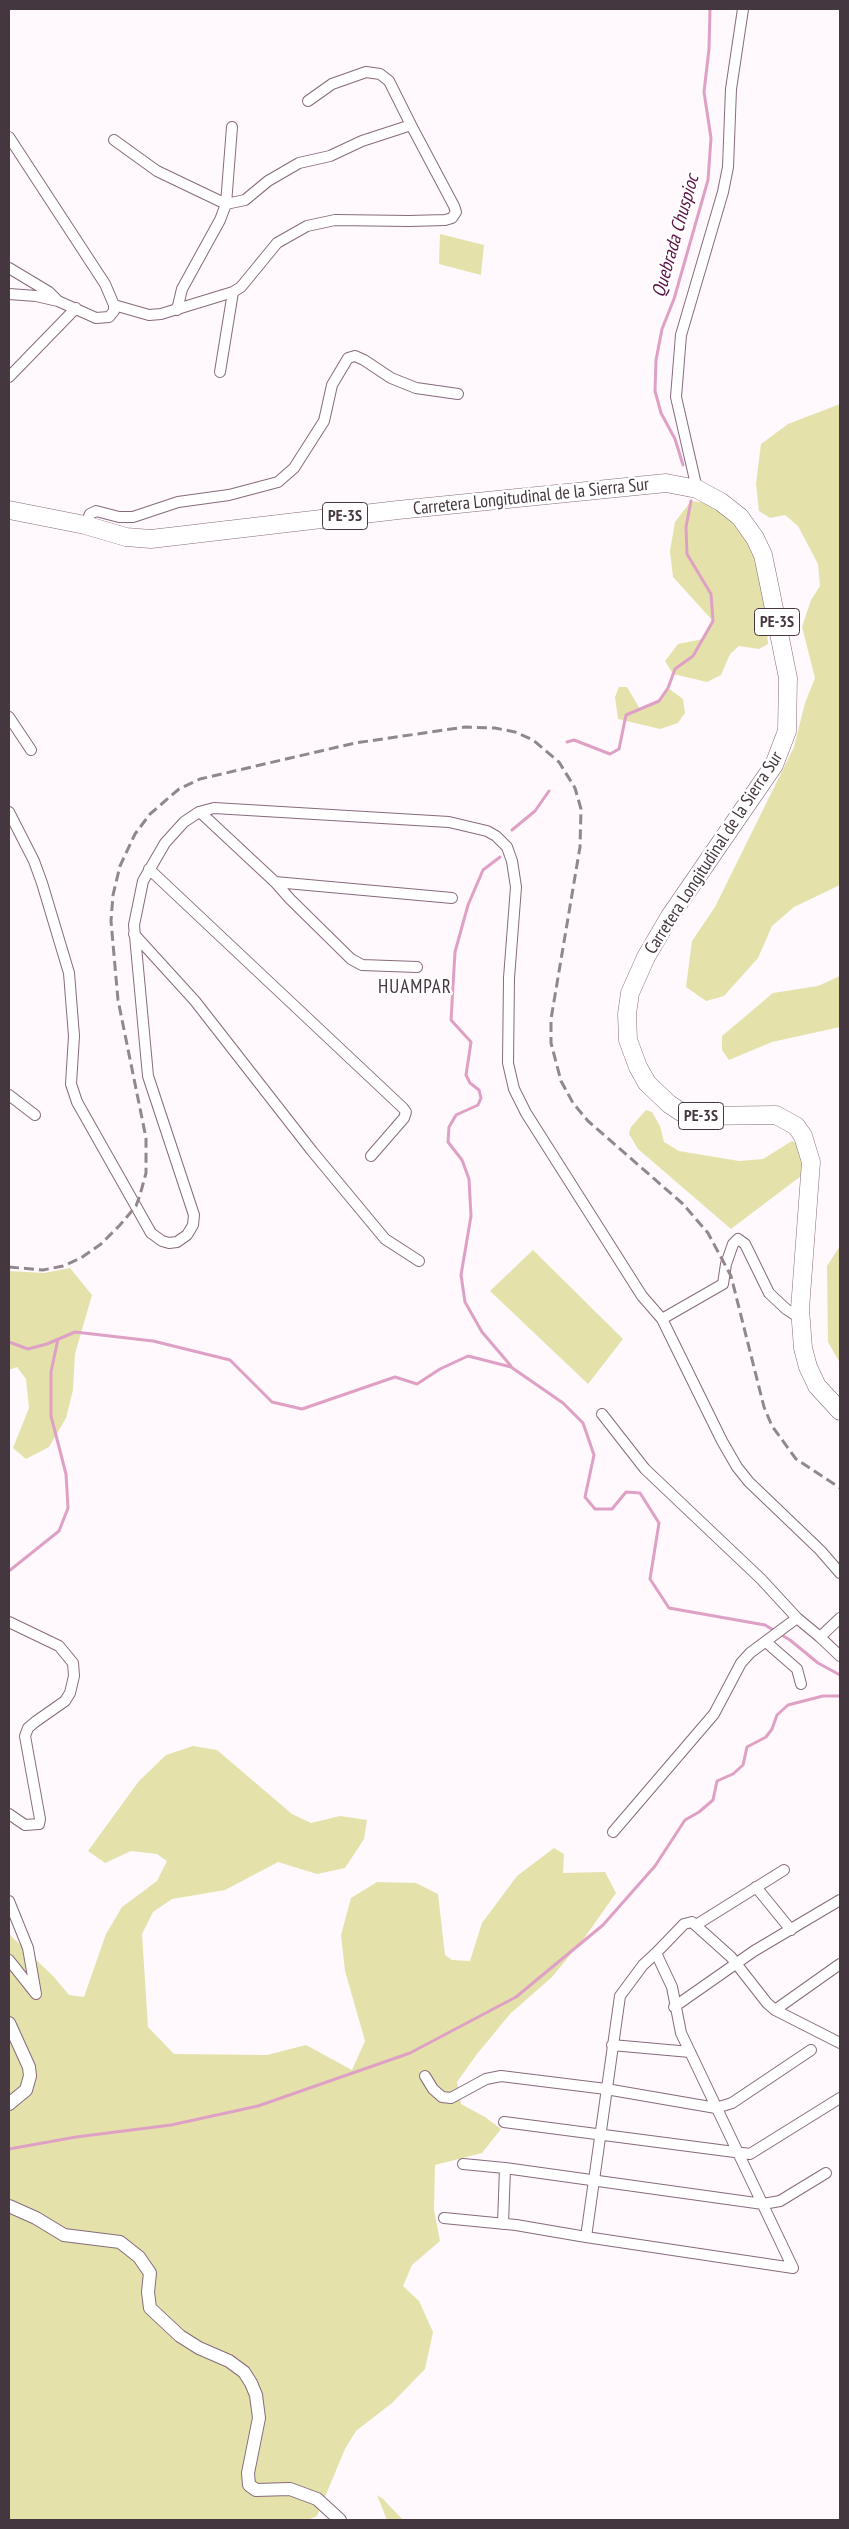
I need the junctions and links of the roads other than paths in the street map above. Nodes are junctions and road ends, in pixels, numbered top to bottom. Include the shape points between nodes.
1 (742, 9) edge
2 (308, 101) dead end
3 (411, 125) junction
4 (232, 127) dead end
5 (9, 137) edge
6 (114, 140) dead end
7 (226, 204) junction
8 (9, 268) edge
9 (233, 292) junction
10 (9, 294) edge
11 (58, 301) junction
12 (114, 305) junction
13 (76, 308) junction
14 (177, 310) junction
15 (220, 372) dead end
16 (9, 377) edge
17 (458, 394) dead end
18 (697, 489) junction
19 (9, 510) edge
20 (84, 525) junction
21 (9, 717) edge
22 (31, 750) dead end
23 (9, 812) edge
24 (200, 812) junction
25 (149, 869) junction
26 (275, 882) junction
27 (452, 898) dead end
28 (134, 934) junction
29 (417, 967) dead end
30 (9, 1095) edge
31 (35, 1116) dead end
32 (371, 1156) dead end
33 (418, 1261) dead end
34 (800, 1318) junction
35 (662, 1319) junction
36 (840, 1411) edge
37 (602, 1414) dead end
38 (840, 1573) edge
39 (840, 1618) edge
40 (793, 1621) junction
41 (9, 1622) edge
42 (820, 1637) junction
43 (768, 1641) junction
44 (840, 1656) edge
45 (801, 1684) dead end
46 (9, 1814) edge
47 (613, 1832) dead end
48 (784, 1870) dead end
49 (756, 1887) junction
50 (840, 1900) edge
51 (9, 1901) edge
52 (696, 1925) junction
53 (791, 1930) junction
54 (656, 1953) junction
55 (9, 1960) edge
56 (736, 1964) junction
57 (840, 1964) edge
58 (674, 2007) junction
59 (775, 2010) junction
60 (9, 2022) edge
61 (840, 2043) edge
62 (612, 2044) junction
63 (811, 2050) dead end
64 (690, 2052) junction
65 (425, 2076) dead end
66 (606, 2089) junction
67 (840, 2098) edge
68 (9, 2104) edge
69 (716, 2108) junction
70 (504, 2122) dead end
71 (602, 2134) junction
72 (738, 2154) junction
73 (463, 2164) dead end
74 (505, 2168) junction
75 (826, 2173) dead end
76 (595, 2180) junction
77 (763, 2204) junction
78 (9, 2206) edge
79 (444, 2218) dead end
80 (503, 2224) junction
81 (586, 2237) junction
82 (340, 2520) edge

1 - 18 street via 732,89 728,168 681,335 676,397
2 - 3 street via 332,84 366,72 380,74 389,81
3 - 7 street via 362,141 330,156 299,162 245,200
3 - 9 street via 454,206 456,212 452,218 335,220 307,226 277,242
4 - 7 street
5 - 12 street via 105,284
6 - 7 street via 157,171
7 - 14 street via 182,289
8 - 11 street
9 - 14 street
9 - 15 street
10 - 11 street
11 - 13 street
12 - 13 street via 109,317 96,318
12 - 14 street via 148,315
13 - 16 street
17 - 20 street via 416,388 391,378 355,356 348,358 332,385 324,421 294,468 278,482 229,495 178,502 133,517 96,511 90,514
18 - 20 highway, Carretera Longitudinal de la Sierra Sur / PE-3S via 666,483 151,539 126,537
18 - 34 highway, Carretera Longitudinal de la Sierra Sur / PE-3S via 740,517 763,555 788,678 787,731 774,766 670,916 646,957 630,993 628,1040 647,1083 682,1112 697,1116 776,1115 796,1126 803,1136 811,1162
19 - 20 highway, Carretera Longitudinal de la Sierra Sur / PE-3S
21 - 22 street
23 - 28 street via 34,860 69,973 74,1036 71,1084 77,1102 151,1233 162,1241 177,1242 191,1230 194,1215 148,1076
24 - 25 street via 177,830
24 - 26 street
24 - 35 street via 227,808 449,822 487,831 506,847 516,887 509,978 508,1063 514,1089 526,1114 642,1296
25 - 28 street via 138,898
25 - 32 street via 403,1108 406,1112 404,1118
26 - 27 street
26 - 29 street via 351,959 362,965
28 - 33 street via 195,1001 385,1239
30 - 31 street
34 - 35 street via 769,1294 745,1244 738,1239 726,1264 723,1284
34 - 36 highway, Carretera Longitudinal de la Sierra Sur / PE-3S via 808,1367 817,1386
35 - 38 street via 738,1467
37 - 40 street via 645,1469 761,1579
39 - 42 street
40 - 42 street
40 - 43 street
41 - 46 street via 58,1646 73,1663 74,1676 65,1701 28,1728 25,1736 40,1822 35,1826 25,1825
42 - 44 street
43 - 45 street via 797,1669
43 - 47 street via 741,1663 714,1714
48 - 49 street
49 - 52 street
49 - 53 street
50 - 53 street
51 - 55 street via 28,1948 36,1994
52 - 54 street via 692,1922 684,1924
52 - 56 street
53 - 56 street
54 - 58 street via 672,1987
54 - 62 street via 620,1996
56 - 58 street
56 - 59 street
57 - 59 street
58 - 64 street
59 - 61 street
60 - 68 street via 30,2076 26,2090
62 - 64 street
62 - 66 street
63 - 69 street via 732,2103
64 - 69 street
65 - 66 street via 442,2097 452,2098 486,2079 501,2076
66 - 69 street
66 - 71 street
67 - 72 street via 760,2149 750,2154
69 - 72 street
70 - 71 street
71 - 72 street
71 - 76 street
72 - 77 street
73 - 74 street
74 - 76 street
74 - 80 street
75 - 77 street via 780,2201
76 - 77 street
76 - 81 street
77 - 81 street via 794,2268
78 - 82 street via 64,2235 120,2242 139,2257 150,2273 150,2308 180,2336 244,2372 251,2383 259,2418 248,2485 256,2490 290,2489 317,2499
79 - 80 street
80 - 81 street

